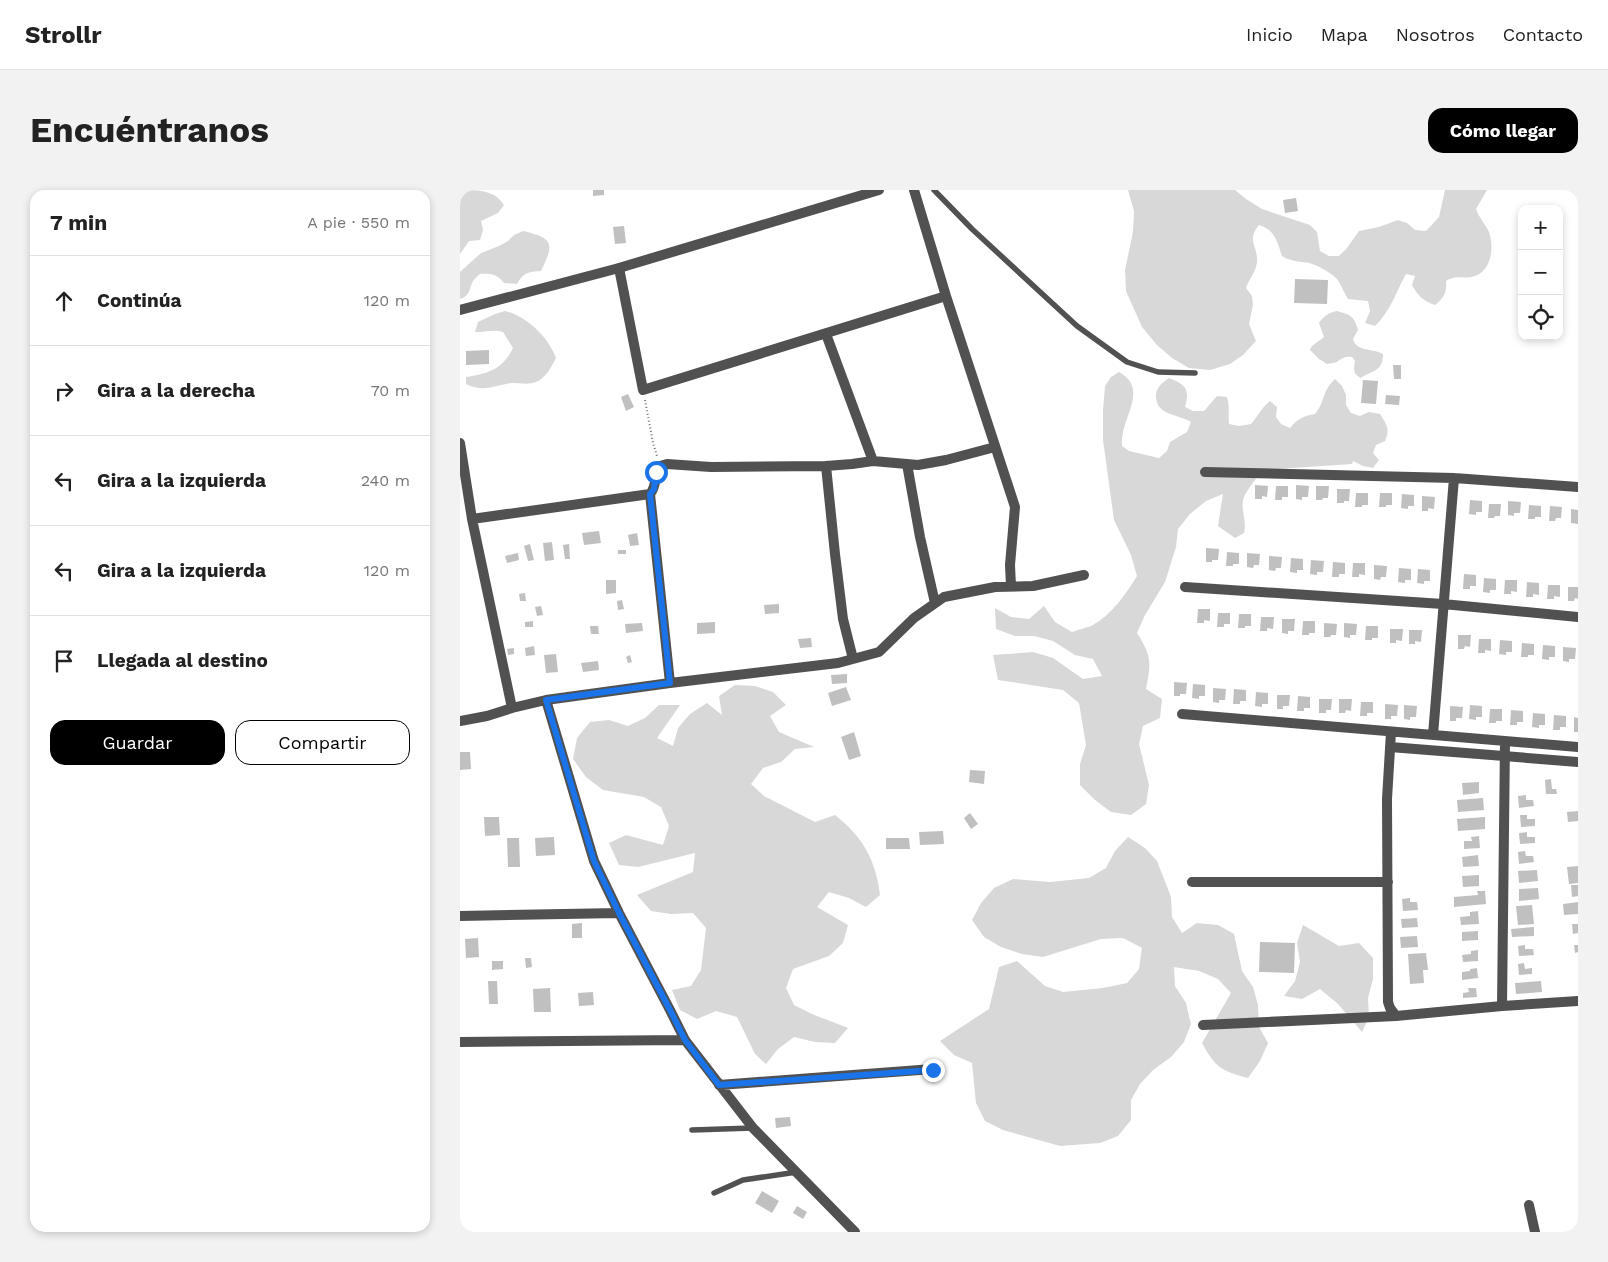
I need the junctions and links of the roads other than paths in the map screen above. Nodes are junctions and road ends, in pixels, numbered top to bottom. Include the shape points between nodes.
1 (880, 190) edge
2 (914, 190) edge
3 (934, 190) edge
4 (619, 268) junction
5 (946, 296) junction
6 (460, 310) edge
7 (826, 334) junction
8 (1195, 373) dead end
9 (460, 443) edge
10 (995, 447) junction
11 (873, 461) junction
12 (907, 464) junction
13 (826, 466) junction
14 (1205, 472) dead end
15 (1454, 478) junction
16 (1578, 487) edge
17 (650, 494) junction
18 (472, 520) junction
19 (1084, 574) dead end
20 (1011, 586) junction
21 (1185, 587) dead end
22 (935, 604) junction
23 (1443, 604) junction
24 (1578, 617) edge
25 (854, 659) junction
26 (670, 683) junction
27 (546, 700) junction
28 (512, 708) junction
29 (1182, 714) dead end
30 (460, 720) edge
31 (1391, 732) junction
32 (1433, 735) junction
33 (1506, 741) junction
34 (1390, 747) junction
35 (1578, 748) edge
36 (1505, 755) junction
37 (1578, 762) edge
38 (1192, 882) dead end
39 (1388, 882) junction
40 (619, 913) junction
41 (460, 916) edge
42 (1578, 1001) edge
43 (1502, 1006) junction
44 (1396, 1016) junction
45 (1203, 1025) dead end
46 (685, 1040) junction
47 (460, 1042) edge
48 (933, 1070) dead end
49 (719, 1085) junction
50 (753, 1128) junction
51 (692, 1130) dead end
52 (797, 1172) junction
53 (714, 1193) dead end
54 (1529, 1205) dead end
55 (855, 1232) edge
56 (1535, 1232) edge

1 - 4 street
2 - 5 street
3 - 8 lane via 1077,326 1127,362 1158,372
4 - 6 street
4 - 7 street via 643,390
5 - 7 street
5 - 10 street
7 - 11 street
9 - 18 street
10 - 12 street via 946,460
10 - 20 street via 1015,507
11 - 12 street
11 - 13 street
12 - 22 street
13 - 17 street via 667,464 656,472 654,489
13 - 25 street via 843,619
14 - 15 street
15 - 16 street
15 - 23 street
17 - 18 street
17 - 26 street
18 - 28 street
19 - 20 street via 1033,586
20 - 22 street via 944,597
21 - 23 street
22 - 25 street via 914,618 879,652
23 - 24 street
23 - 32 street
25 - 26 street
26 - 27 street
27 - 28 street
27 - 40 street via 594,861
28 - 30 street
29 - 31 street
31 - 32 street
31 - 34 street
32 - 33 street
33 - 35 street
33 - 36 street
34 - 36 street
34 - 39 street
36 - 37 street
36 - 43 street
38 - 39 street
39 - 44 street via 1388,1002
40 - 41 street
40 - 46 street
42 - 43 street
43 - 44 street
44 - 45 street
46 - 47 street
46 - 49 street
48 - 49 street
49 - 50 street
50 - 51 lane
50 - 52 street
52 - 53 lane via 744,1180
52 - 55 street
54 - 56 street

